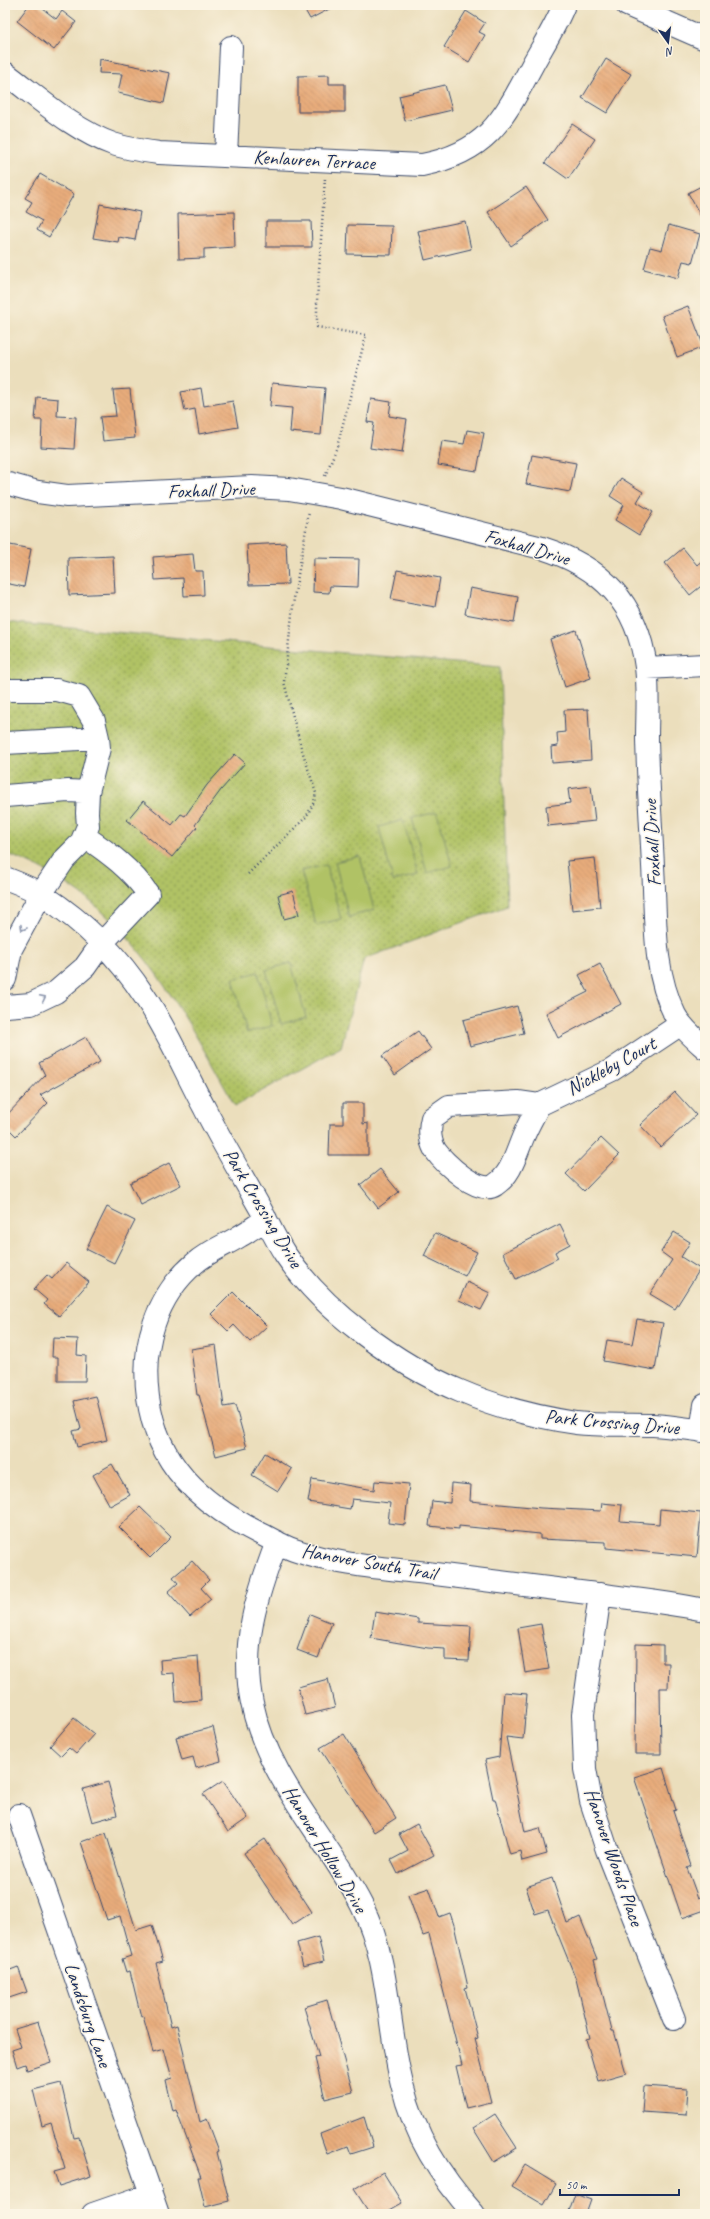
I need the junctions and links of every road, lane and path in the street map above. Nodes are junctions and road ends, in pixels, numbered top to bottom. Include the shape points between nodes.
1 (564, 5) edge
2 (627, 5) edge
3 (705, 39) edge
4 (231, 47) dead end
5 (5, 73) edge
6 (226, 156) junction
7 (326, 161) junction
8 (5, 483) edge
9 (316, 494) junction
10 (705, 664) edge
11 (646, 668) junction
12 (5, 690) edge
13 (98, 738) junction
14 (5, 744) edge
15 (88, 792) junction
16 (5, 796) edge
17 (84, 836) junction
18 (248, 874) dead end
19 (5, 878) edge
20 (41, 894) junction
21 (102, 943) junction
22 (5, 979) edge
23 (5, 1003) edge
24 (681, 1024) junction
25 (705, 1048) edge
26 (539, 1105) junction
27 (266, 1219) junction
28 (705, 1405) edge
29 (703, 1431) edge
30 (277, 1542) junction
31 (600, 1594) junction
32 (705, 1610) edge
33 (19, 1815) dead end
34 (674, 2019) dead end
35 (151, 2194) junction
36 (93, 2214) edge
37 (158, 2214) edge
38 (474, 2214) edge

1 - 7 street, Kenlauren Terrace via 510,106 496,126 461,154 422,165
2 - 3 street
4 - 6 street
5 - 6 street, Kenlauren Terrace via 76,126 112,143 159,153
6 - 7 street, Kenlauren Terrace
7 - 9 path via 317,327 366,335 337,447
8 - 9 street, Foxhall Drive via 38,492 67,496 252,487 289,489
9 - 11 street, Foxhall Drive via 342,498 542,548 582,563 612,587 630,613 642,646
9 - 18 path via 309,512 294,598 284,682 316,793 306,817
10 - 11 street
11 - 24 street, Foxhall Drive via 657,952 667,996
12 - 13 street via 57,690 78,696 94,721
13 - 14 street
13 - 15 street via 99,748
15 - 16 street
15 - 17 street via 88,826
17 - 20 street
17 - 21 street via 134,876 148,894
19 - 20 street, Park Crossing Drive
20 - 21 street, Park Crossing Drive via 69,913
20 -> 22 street via 11,949
23 -> 21 street via 30,1004 56,992 85,967
21 - 27 street, Park Crossing Drive via 124,967 152,1008
24 - 25 street, Foxhall Drive
24 - 26 street, Nickleby Court via 612,1070
26 - 26 street via 518,1102 449,1106 432,1118 429,1132 435,1150 455,1171 477,1186 493,1186 503,1179 514,1160
27 - 29 street, Park Crossing Drive via 285,1254 336,1310 358,1330 427,1376 461,1392 540,1416 577,1423 614,1426 654,1425
27 - 30 street, Hanover South Trail via 197,1261 179,1278 165,1297 149,1341 147,1387 150,1412 158,1437 179,1472 198,1493 221,1512
28 - 29 street
30 - 31 street, Hanover South Trail via 314,1556 358,1564
30 - 38 street, Hanover Hollow Drive via 257,1599 248,1646 252,1702 260,1733 273,1762 362,1906 383,1965 401,2083 407,2104 421,2140 434,2164 455,2194
31 - 32 street, Hanover South Trail
31 - 34 street, Hanover Woods Place via 583,1714 585,1769 591,1800 607,1850
33 - 35 street, Landsburg Lane
35 - 36 street
35 - 37 street, Landsburg Lane

